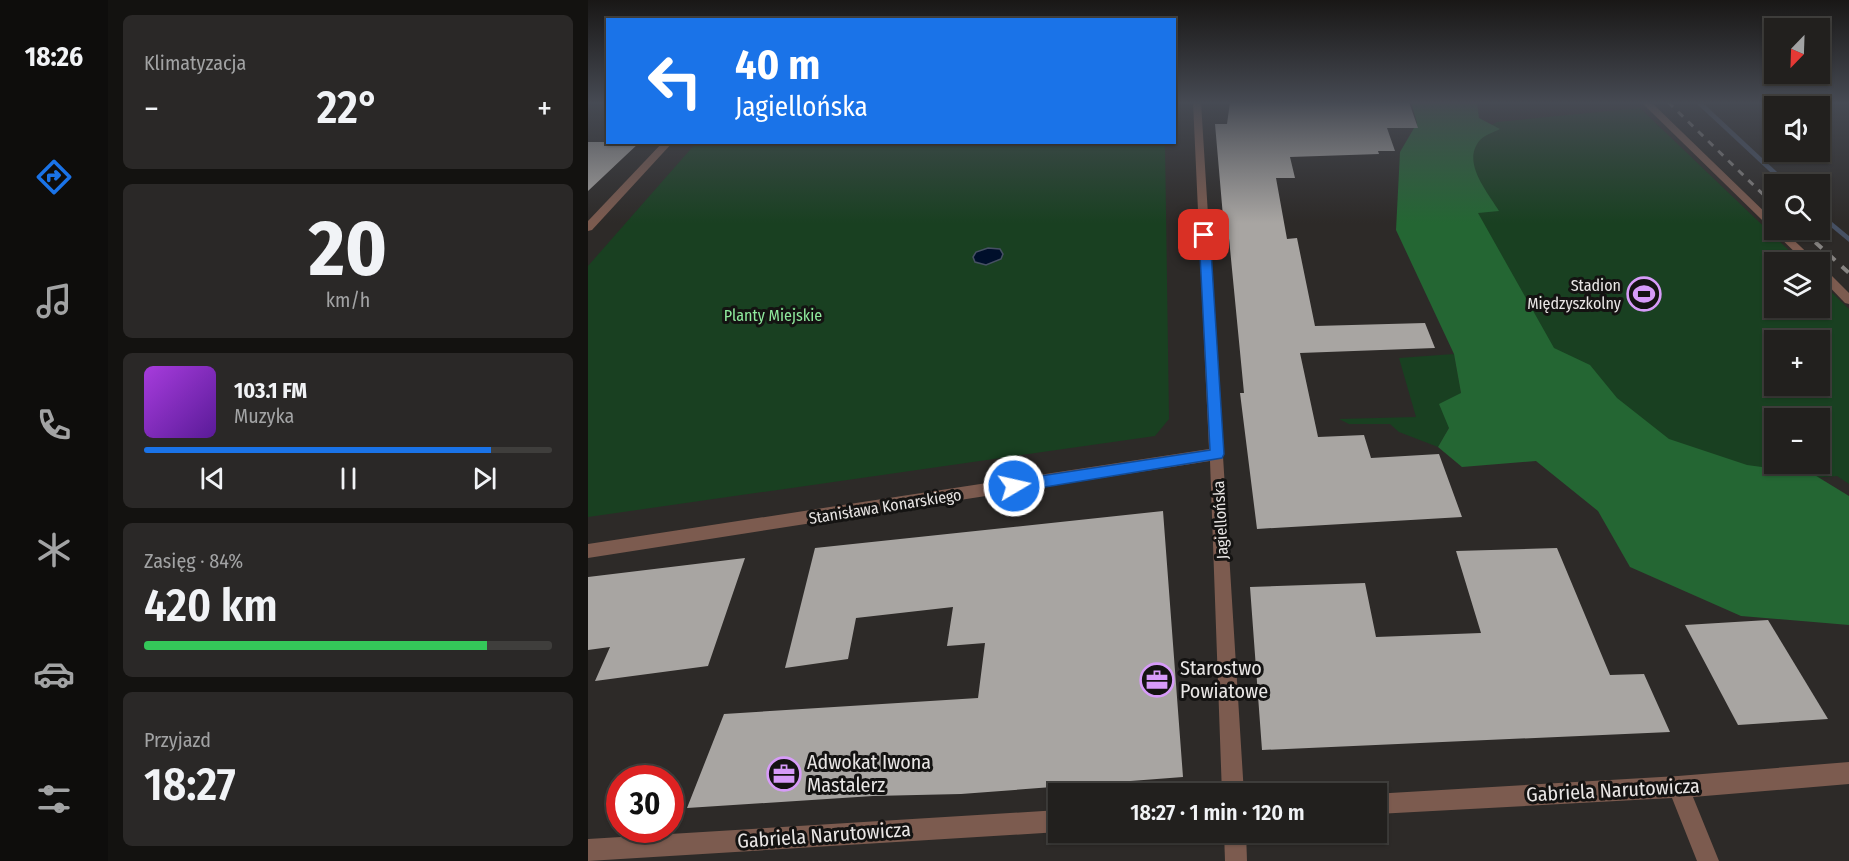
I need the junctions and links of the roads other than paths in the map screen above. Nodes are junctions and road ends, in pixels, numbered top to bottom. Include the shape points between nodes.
1 (1199, 142) edge
2 (1687, 142) edge
3 (667, 144) edge
4 (1764, 216) edge
5 (588, 228) edge
6 (1788, 240) edge
7 (1801, 252) edge
8 (1830, 281) edge
9 (1849, 300) edge
10 (1217, 454) junction
11 (588, 551) edge
12 (1849, 773) edge
13 (1232, 783) edge
14 (1678, 787) junction
15 (1387, 802) edge
16 (1048, 822) edge
17 (1235, 843) edge
18 (588, 850) edge
19 (1236, 861) edge
20 (1708, 861) edge

1 - 10 street, Jagiellońska
2 - 4 street
3 - 5 street
6 - 7 street
8 - 9 street
10 - 11 street, Stanisława Konarskiego
10 - 13 street, Jagiellońska
12 - 14 street, Gabriela Narutowicza
14 - 15 street, Gabriela Narutowicza
14 - 20 street
16 - 18 street, Gabriela Narutowicza
17 - 19 street

